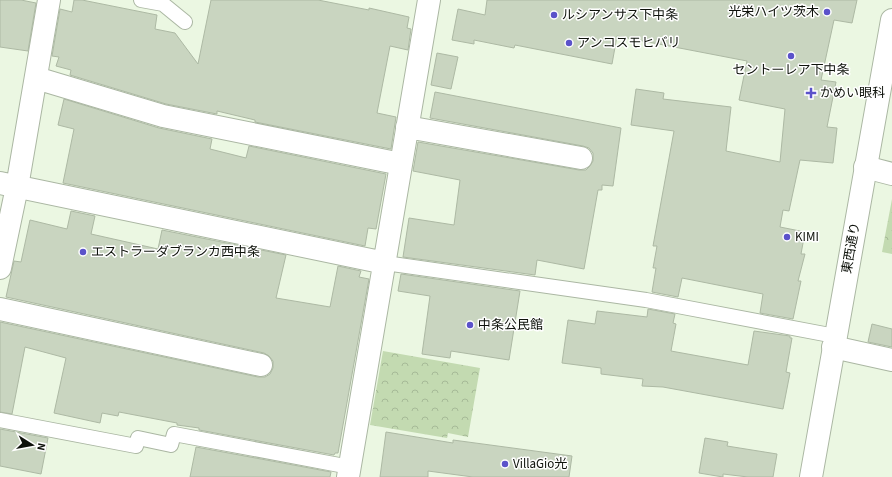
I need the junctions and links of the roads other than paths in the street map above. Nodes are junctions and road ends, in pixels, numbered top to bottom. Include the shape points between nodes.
1 (49, 0) edge
2 (141, 0) edge
3 (427, 0) edge
4 (892, 20) edge
5 (185, 22) dead end
6 (36, 78) junction
7 (886, 91) edge
8 (407, 127) junction
9 (581, 158) dead end
10 (401, 164) junction
11 (865, 168) junction
12 (892, 174) edge
13 (8, 185) edge
14 (385, 263) junction
15 (0, 268) edge
16 (0, 309) edge
17 (834, 341) junction
18 (892, 360) edge
19 (261, 365) dead end
20 (0, 420) edge
21 (349, 472) edge
22 (811, 477) edge

1 - 6 street
2 - 5 lane via 164,4
3 - 8 street
4 - 7 street, 東西通り
6 - 10 street via 163,116
6 - 13 street
7 - 11 street, 東西通り
8 - 9 street
8 - 10 street
10 - 14 street
11 - 12 street
11 - 17 street, 東西通り
13 - 14 street
13 - 15 street
14 - 17 lane via 646,300
14 - 21 street
16 - 19 street
17 - 18 street
17 - 22 street, 東西通り
20 - 21 lane via 136,446 138,438 171,445 174,434

